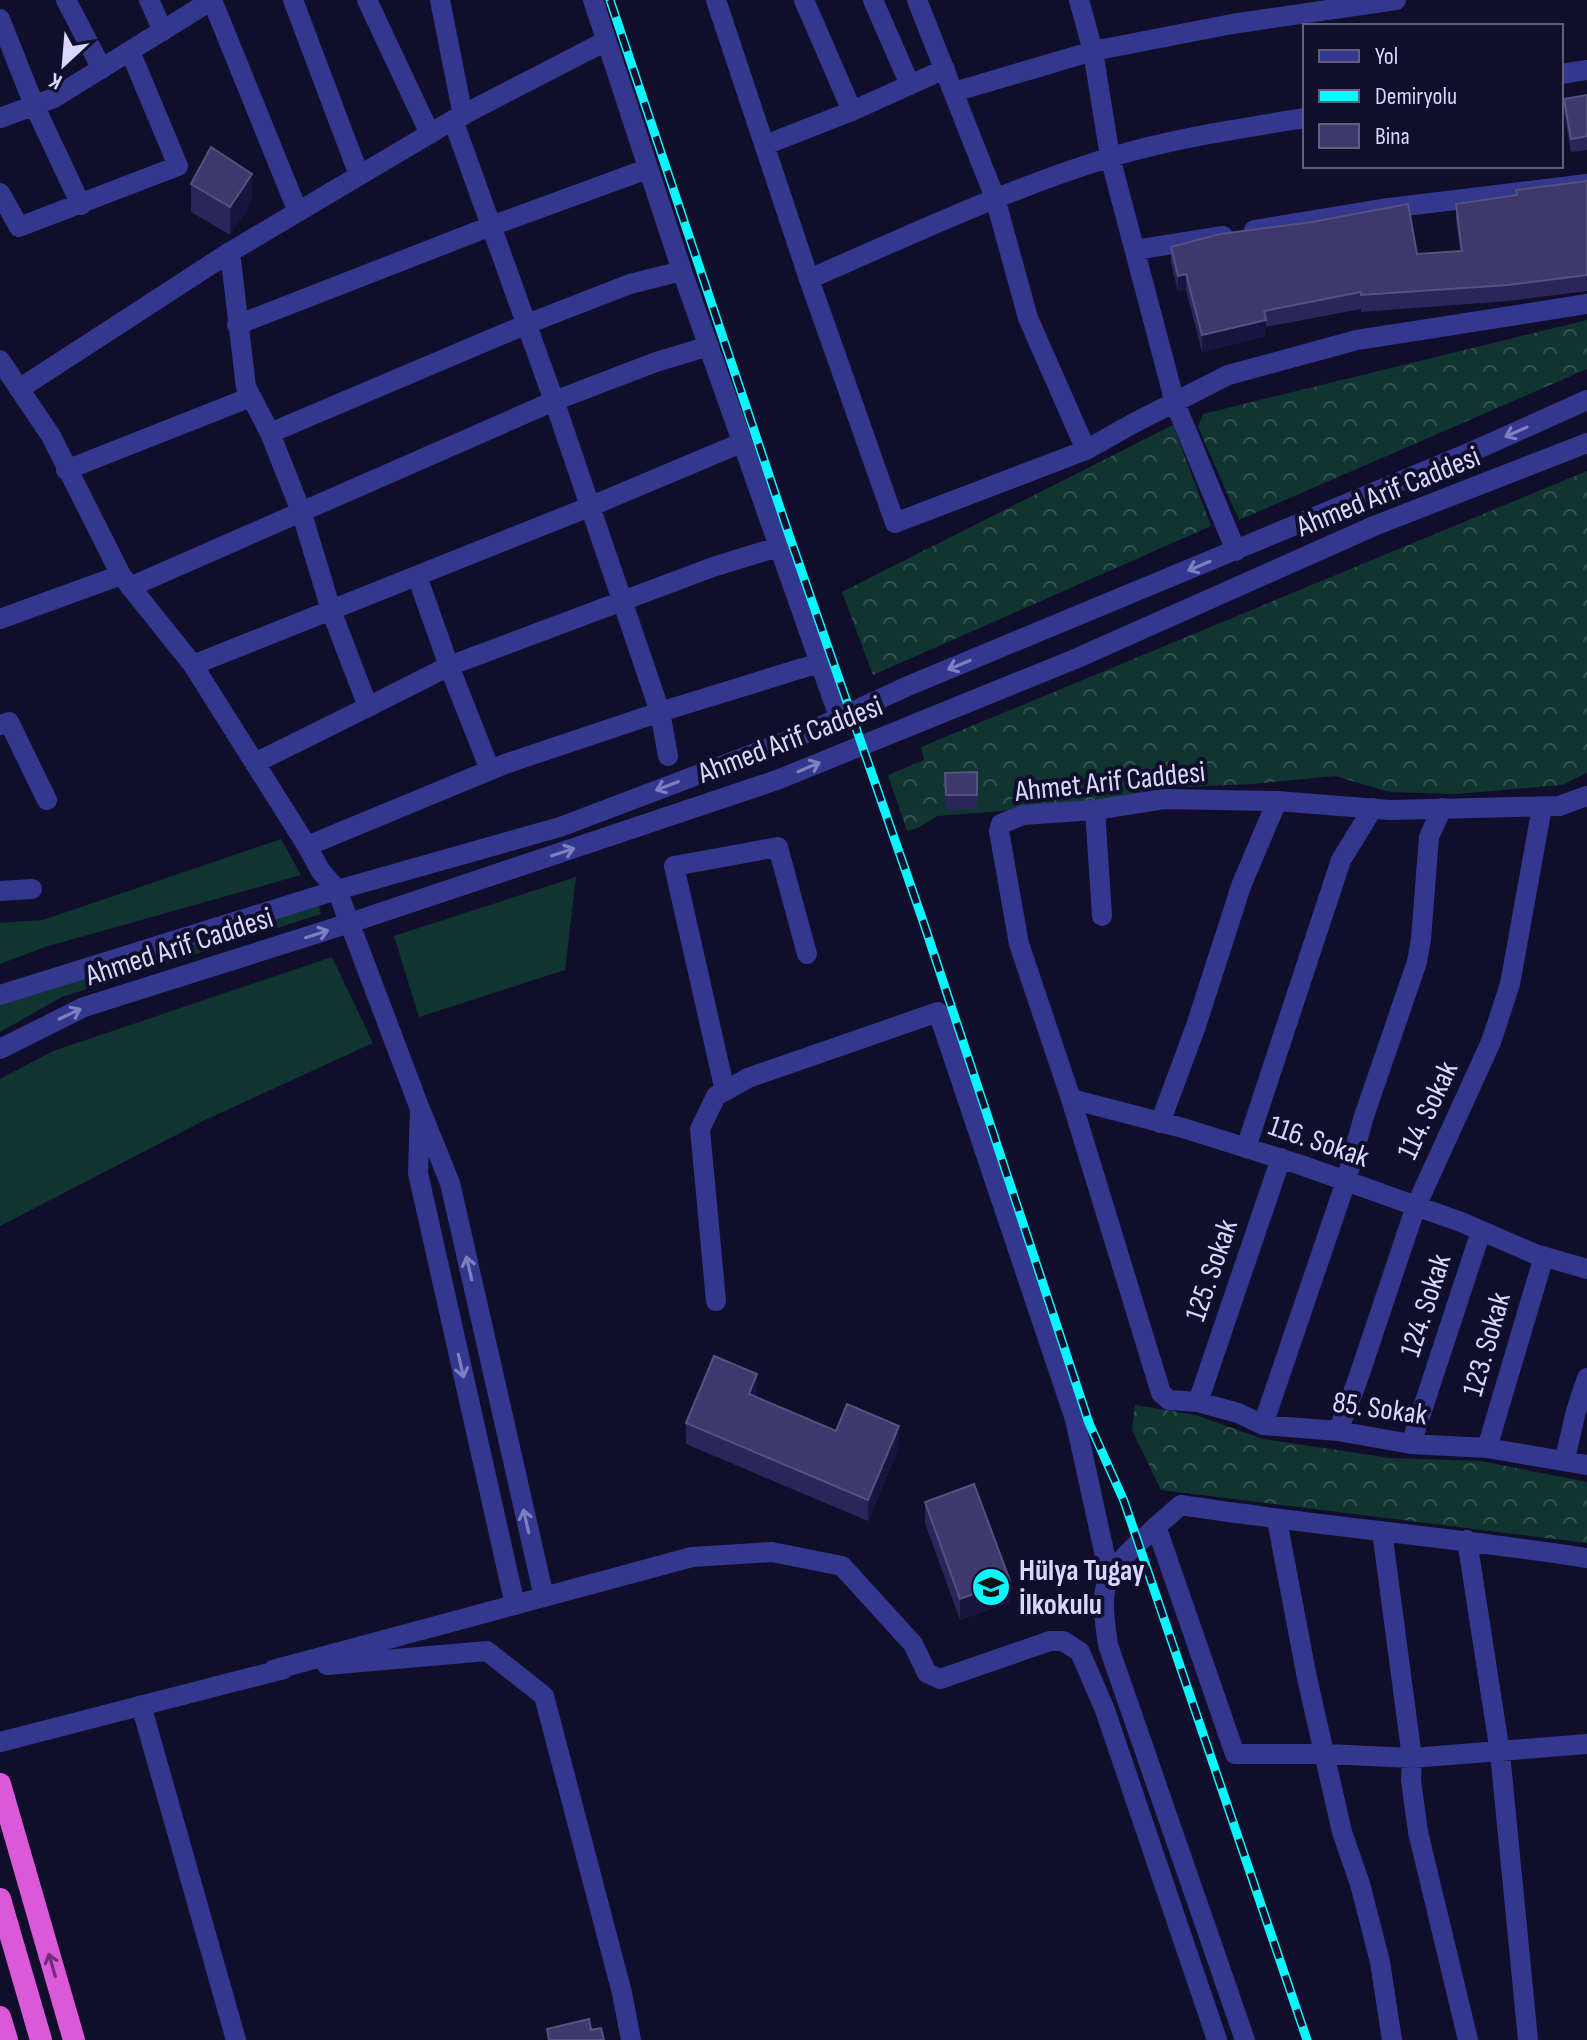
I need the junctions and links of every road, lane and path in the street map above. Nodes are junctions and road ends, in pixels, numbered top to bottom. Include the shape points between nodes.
1 (66, 0) edge
2 (149, 0) edge
3 (212, 0) edge
4 (293, 0) edge
5 (367, 0) edge
6 (440, 0) edge
7 (593, 0) edge
8 (716, 0) edge
9 (804, 0) edge
10 (873, 0) edge
11 (917, 0) edge
12 (1079, 0) edge
13 (1396, 0) edge
14 (1360, 3) edge
15 (0, 19) edge
16 (163, 31) junction
17 (606, 41) junction
18 (130, 51) junction
19 (1093, 51) junction
20 (102, 69) junction
21 (945, 69) junction
22 (1587, 70) edge
23 (1563, 74) edge
24 (910, 85) junction
25 (954, 92) junction
26 (34, 105) junction
27 (852, 111) junction
28 (0, 118) edge
29 (458, 118) junction
30 (1303, 118) edge
31 (430, 134) junction
32 (765, 145) junction
33 (1110, 157) junction
34 (647, 169) junction
35 (359, 175) junction
36 (1587, 184) edge
37 (0, 193) edge
38 (995, 198) junction
39 (81, 205) junction
40 (298, 212) junction
41 (491, 226) junction
42 (1135, 250) junction
43 (230, 252) junction
44 (682, 271) junction
45 (809, 279) junction
46 (1587, 304) edge
47 (527, 324) junction
48 (237, 325) junction
49 (709, 346) junction
50 (0, 360) edge
51 (19, 389) junction
52 (251, 397) junction
53 (1587, 400) edge
54 (554, 401) junction
55 (1175, 403) junction
56 (270, 433) junction
57 (741, 443) junction
58 (1587, 443) edge
59 (1086, 450) junction
60 (66, 470) junction
61 (589, 507) junction
62 (302, 514) junction
63 (778, 547) junction
64 (1236, 551) junction
65 (417, 576) junction
66 (126, 581) junction
67 (621, 603) junction
68 (331, 610) junction
69 (0, 619) edge
70 (819, 663) junction
71 (193, 665) junction
72 (449, 666) junction
73 (368, 707) junction
74 (660, 712) junction
75 (839, 717) junction
76 (0, 725) edge
77 (668, 756) dead end
78 (255, 763) junction
79 (490, 770) junction
80 (1587, 796) edge
81 (47, 800) dead end
82 (1277, 801) junction
83 (1542, 807) junction
84 (1373, 808) junction
85 (1442, 808) junction
86 (1095, 810) junction
87 (307, 846) junction
88 (32, 889) dead end
89 (337, 890) junction
90 (0, 891) edge
91 (1102, 916) dead end
92 (350, 923) junction
93 (807, 954) dead end
94 (0, 995) edge
95 (0, 1049) edge
96 (725, 1091) junction
97 (1071, 1099) junction
98 (420, 1109) junction
99 (1160, 1123) junction
100 (1246, 1148) junction
101 (1281, 1158) junction
102 (1346, 1181) junction
103 (1416, 1206) junction
104 (1481, 1231) junction
105 (1544, 1256) junction
106 (1587, 1269) edge
107 (716, 1301) dead end
108 (1587, 1378) edge
109 (1169, 1400) joint
110 (1198, 1402) junction
111 (1263, 1425) junction
112 (1338, 1431) junction
113 (1411, 1444) junction
114 (1487, 1448) junction
115 (1565, 1459) junction
116 (1587, 1465) edge
117 (1277, 1520) junction
118 (1156, 1526) junction
119 (1382, 1531) junction
120 (1467, 1540) junction
121 (1587, 1558) edge
122 (1109, 1574) junction
123 (544, 1597) junction
124 (515, 1605) junction
125 (273, 1670) junction
126 (141, 1705) junction
127 (0, 1742) edge
128 (1587, 1744) edge
129 (1500, 1753) junction
130 (1326, 1754) junction
131 (1412, 1758) junction
132 (0, 1784) edge
133 (0, 1899) edge
134 (0, 2017) edge
135 (7, 2040) edge
136 (41, 2040) edge
137 (74, 2040) edge
138 (236, 2040) edge
139 (631, 2040) edge
140 (1217, 2040) edge
141 (1245, 2040) edge
142 (1392, 2040) edge
143 (1468, 2040) edge
144 (1528, 2040) edge

1 - 20 street
2 - 16 street
3 - 16 street
3 - 40 street
4 - 35 street
5 - 31 street
6 - 29 street
7 - 17 street
8 - 32 street
9 - 27 street
10 - 24 street
11 - 21 street
12 - 19 street
13 - 14 street
14 - 19 street
15 - 26 street
16 - 18 street
17 - 29 street
17 - 34 street
18 - 20 street
18 - 39 street via 178,166
19 - 25 street
19 - 33 street
20 - 26 street
21 - 24 street
21 - 25 street
22 - 23 street
24 - 27 street
25 - 38 street
26 - 28 street
26 - 39 street
27 - 32 street
29 - 31 street
29 - 41 street
30 - 33 street
31 - 35 street
32 - 45 street
33 - 38 street
33 - 42 street
34 - 41 street
34 - 44 street
35 - 40 street
36 - 42 street via 1381,209
37 - 39 street via 19,227
38 - 45 street
38 - 59 street via 1028,318
40 - 43 street
41 - 47 street
41 - 48 street
42 - 55 street
43 - 48 street
43 - 51 street
44 - 47 street via 630,284
44 - 49 street
45 - 59 street via 895,523
46 - 55 street via 1357,340 1228,375
47 - 54 street
47 - 56 street
48 - 52 street
49 - 54 street
49 - 57 street
50 - 51 street
51 - 60 street via 51,436
52 - 56 street
52 - 60 street
53 -> 64 street, Ahmed Arif Caddesi
54 - 61 street
54 - 62 street
55 - 59 street
55 - 64 street
56 - 62 street
57 - 61 street
57 - 63 street
92 -> 58 street, Ahmed Arif Caddesi via 777,780 1075,659 1374,526
60 - 66 street
61 - 65 street
61 - 67 street
62 - 66 street
62 - 68 street
63 - 67 street
63 - 70 street
64 -> 75 street, Ahmed Arif Caddesi
65 - 68 street
65 - 72 street
66 - 69 street
66 - 71 street
67 - 72 street
67 - 74 street
68 - 71 street
68 - 73 street
70 - 74 street
70 - 75 street
71 - 78 street
72 - 73 street
72 - 79 street
73 - 78 street
74 - 77 street
74 - 79 street
75 -> 89 street, Ahmed Arif Caddesi via 560,827
76 - 81 street via 9,722
78 - 87 street
79 - 87 street
80 - 83 street, Ahmet Arif Caddesi
82 - 84 street, Ahmet Arif Caddesi
82 - 86 street, Ahmet Arif Caddesi via 1164,799
82 - 99 street via 1241,886
83 - 85 street, Ahmet Arif Caddesi
83 - 103 street, 114. Sokak via 1505,999 1486,1055
84 - 85 street, Ahmet Arif Caddesi
84 - 100 street via 1341,860
85 - 102 street via 1429,837 1417,962
86 - 91 street
86 - 97 street, Ahmet Arif Caddesi via 1023,815 1007,820 999,831 1019,944
87 - 89 street
88 - 90 street
89 - 92 street
89 - 94 street, Ahmed Arif Caddesi
95 -> 92 street, Ahmed Arif Caddesi via 84,1007
92 - 98 street
93 - 96 street via 778,847 674,866
96 - 107 street via 716,1096 700,1129
96 - 122 street via 748,1078 938,1012 1075,1419
97 - 99 street, 116. Sokak
97 - 109 street, Ahmet Arif Caddesi via 1161,1393
123 -> 98 street via 450,1183
98 -> 124 street via 418,1173
99 - 100 street, 116. Sokak
100 - 101 street, 116. Sokak
101 - 102 street, 116. Sokak
101 - 110 street, 125. Sokak
102 - 103 street, 116. Sokak
102 - 111 street
103 - 104 street, 116. Sokak
103 - 112 street, 114. Sokak
104 - 105 street, 116. Sokak
104 - 113 street, 124. Sokak
105 - 106 street, 116. Sokak
105 - 114 street, 123. Sokak
108 - 115 street
109 - 110 street, 85. Sokak
110 - 111 street, 85. Sokak
111 - 112 street, 85. Sokak
112 - 113 street, 85. Sokak
113 - 114 street, 85. Sokak
114 - 115 street, 85. Sokak
115 - 116 street, 85. Sokak
117 - 118 street via 1181,1505
117 - 119 street
117 - 130 street
118 - 122 street
118 - 130 street via 1235,1754
119 - 120 street
119 - 131 street
120 - 121 street
120 - 129 street
122 - 141 street via 1103,1606 1108,1645
123 - 124 street
123 - 140 street via 692,1557 772,1552 842,1566 913,1644 927,1673 940,1679 1050,1641 1063,1641 1080,1652 1105,1710
124 - 125 street
125 - 126 street
125 - 139 street via 487,1651 544,1696
126 - 127 street
126 - 138 street
128 - 129 street
129 - 131 street
129 - 144 street
130 - 131 street
130 - 142 street via 1342,1832 1380,1962
131 - 143 street via 1418,1832
137 -> 132 highway
133 - 136 highway
134 - 135 highway

